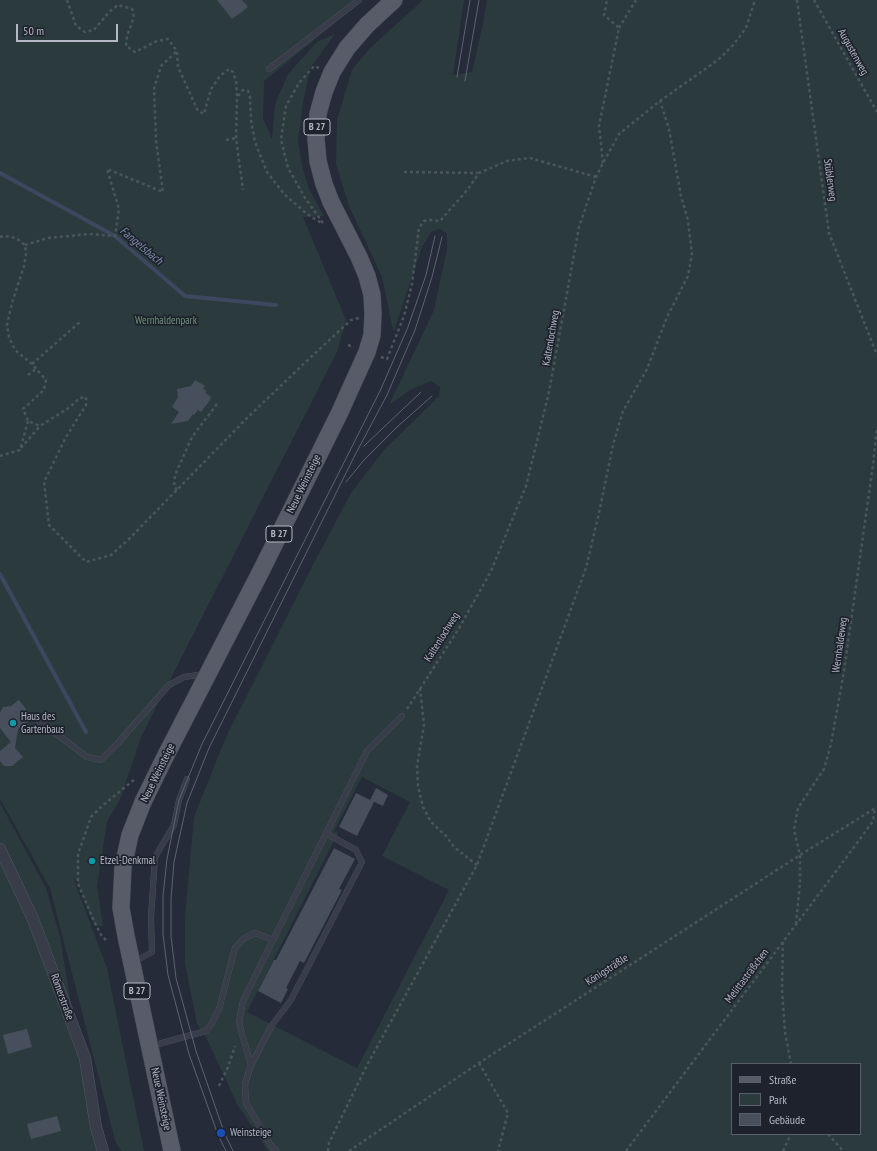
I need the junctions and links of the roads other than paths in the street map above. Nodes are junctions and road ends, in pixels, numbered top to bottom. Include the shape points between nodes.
1 (359, 0) edge
2 (394, 0) edge
3 (269, 69) dead end
4 (208, 673) junction
5 (402, 716) road end
6 (38, 720) dead end
7 (188, 779) dead end
8 (327, 834) junction
9 (0, 849) edge
10 (273, 940) junction
11 (132, 964) junction
12 (149, 1047) junction
13 (251, 1065) junction
14 (103, 1151) edge
15 (172, 1151) edge
16 (276, 1151) edge

1 - 3 lane
2 - 4 main road, Neue Weinsteige / B 27 via 357,36 332,72 318,114 316,139 324,184 359,257 372,295 372,335 339,414
4 - 6 lane via 184,677 169,685 101,760 87,757
4 - 11 main road, Neue Weinsteige / B 27 via 149,789 130,835 123,867 121,908
5 - 8 lane via 368,752
7 - 11 lane via 179,800 174,825 155,857 151,917 152,952
8 - 10 lane
8 - 13 lane via 356,850 362,862 291,1000 272,1025
9 - 14 street, Römerstraße via 33,919 85,1058 96,1127
10 - 12 lane via 256,933 243,939 235,948 220,1009 206,1031
10 - 13 lane via 243,1001 239,1022
11 - 12 main road, Neue Weinsteige / B 27
12 - 15 main road, Neue Weinsteige / B 27
13 - 16 lane via 245,1084 246,1103

